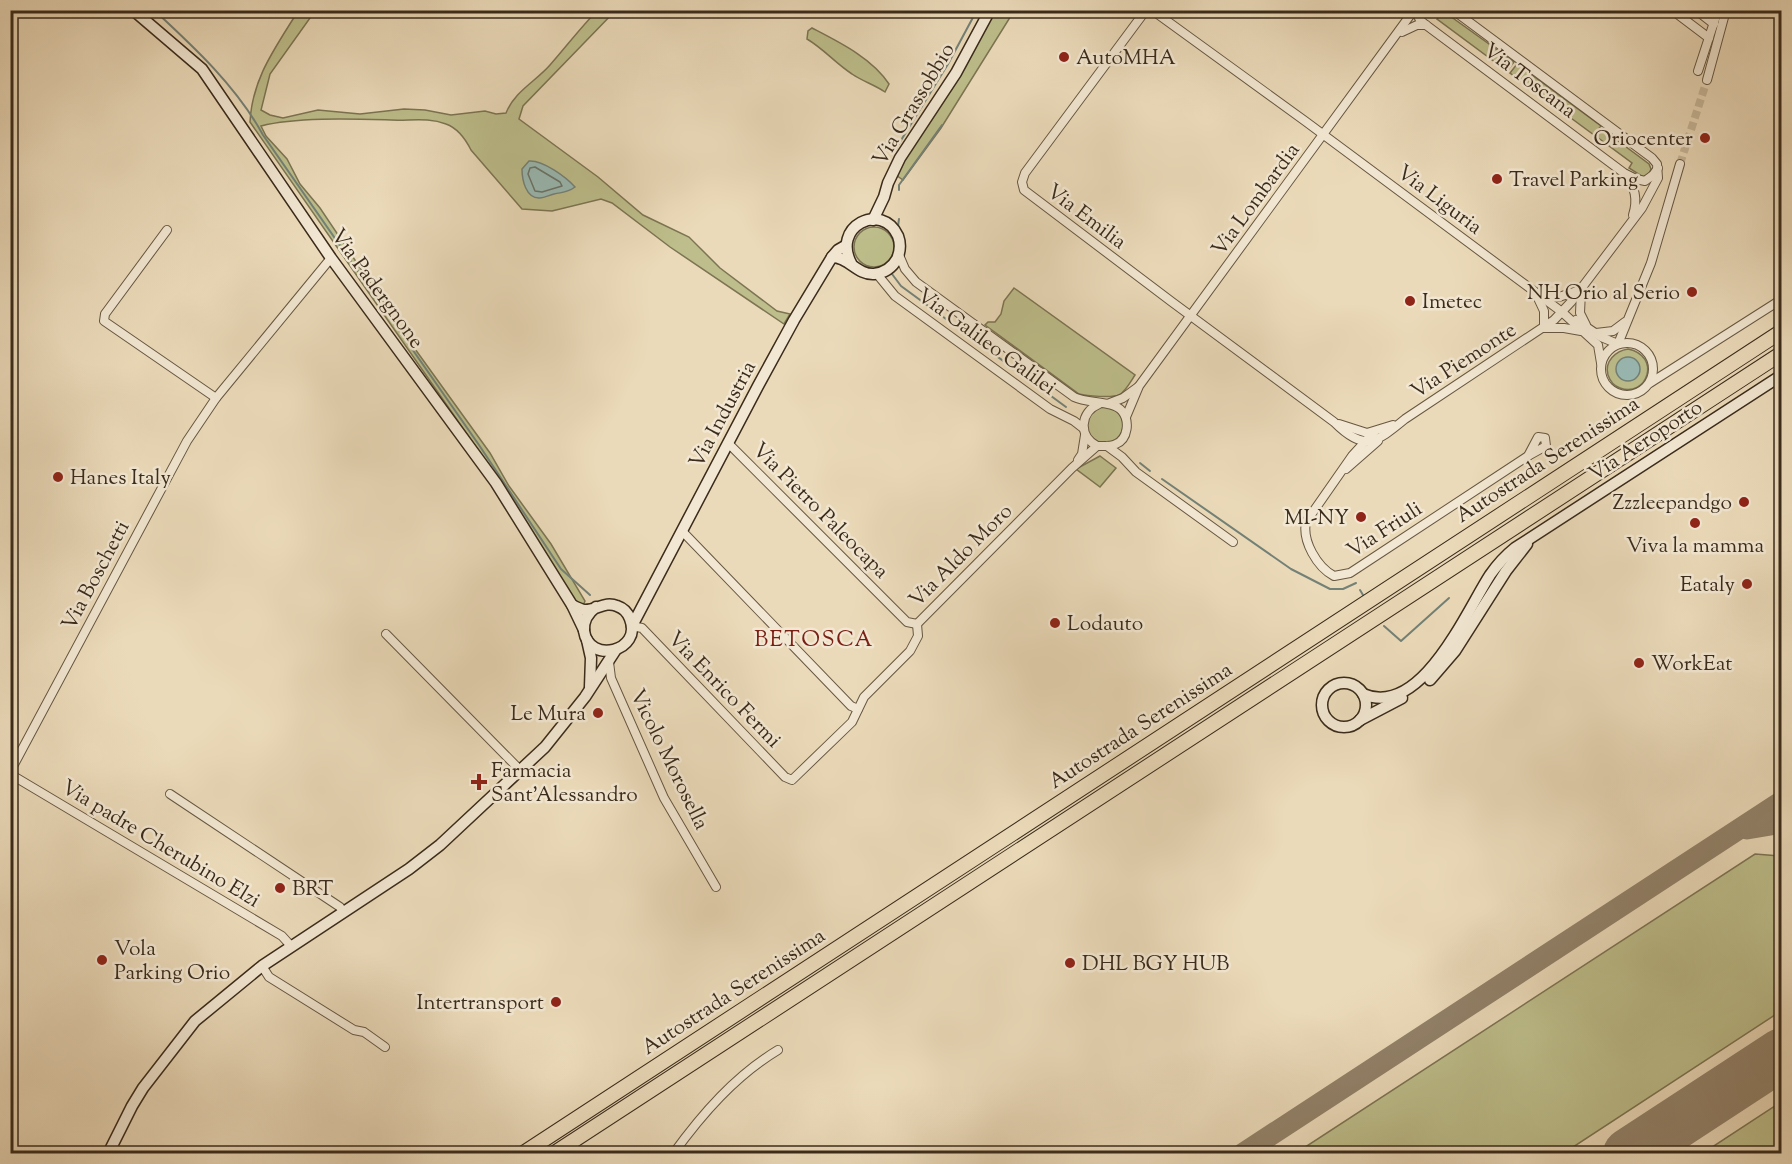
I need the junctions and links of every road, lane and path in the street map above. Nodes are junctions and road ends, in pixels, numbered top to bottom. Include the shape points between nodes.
1 (133, 10) edge
2 (990, 10) edge
3 (1146, 10) edge
4 (1152, 10) edge
5 (1415, 10) edge
6 (1453, 10) edge
7 (1672, 10) edge
8 (1696, 10) edge
9 (1718, 10) edge
10 (1726, 10) edge
11 (1732, 10) edge
12 (1714, 24) junction
13 (1426, 25) junction
14 (1721, 33) junction
15 (1399, 34) junction
16 (1709, 38) junction
17 (1698, 71) dead end
18 (1707, 80) tunnel mouth
19 (1324, 135) junction
20 (1680, 164) tunnel mouth
21 (1658, 168) junction
22 (1624, 173) junction
23 (885, 197) junction
24 (873, 220) junction
25 (1632, 220) junction
26 (892, 228) junction
27 (167, 230) dead end
28 (846, 246) junction
29 (899, 255) junction
30 (832, 256) junction
31 (331, 258) junction
32 (852, 265) junction
33 (877, 274) junction
34 (1581, 290) junction
35 (1535, 292) junction
36 (1782, 299) edge
37 (1562, 312) junction
38 (1191, 316) junction
39 (1628, 319) junction
40 (1544, 328) junction
41 (1585, 329) junction
42 (1782, 331) edge
43 (1595, 332) junction
44 (1618, 344) junction
45 (1782, 353) edge
46 (1602, 363) junction
47 (1782, 375) edge
48 (1649, 384) junction
49 (1139, 386) junction
50 (216, 398) junction
51 (1110, 403) junction
52 (1099, 404) junction
53 (1126, 417) junction
54 (1405, 419) junction
55 (1334, 422) junction
56 (1084, 432) junction
57 (1374, 432) junction
58 (1125, 436) junction
59 (1384, 436) junction
60 (1363, 442) junction
61 (728, 443) junction
62 (1097, 446) junction
63 (1107, 446) junction
64 (1528, 456) dead end
65 (1122, 457) junction
66 (1071, 468) junction
67 (1343, 471) junction
68 (682, 531) junction
69 (1530, 539) junction
70 (1233, 542) dead end
71 (650, 592) junction
72 (572, 605) junction
73 (596, 607) junction
74 (621, 608) junction
75 (917, 624) junction
76 (632, 626) junction
77 (386, 634) dead end
78 (585, 635) junction
79 (615, 651) junction
80 (591, 658) junction
81 (608, 670) junction
82 (591, 688) junction
83 (1363, 694) junction
84 (858, 709) junction
85 (1360, 720) junction
86 (521, 771) junction
87 (10, 773) edge
88 (792, 780) joint
89 (170, 794) dead end
90 (716, 886) dead end
91 (343, 912) junction
92 (291, 946) junction
93 (262, 966) junction
94 (386, 1047) dead end
95 (778, 1050) dead end
96 (108, 1154) edge
97 (522, 1154) edge
98 (553, 1154) edge
99 (673, 1154) edge

1 - 31 street, Via Padergnone via 202,69
2 - 23 street, Via Grassobbio via 956,73 892,172
3 - 38 street, Via Emilia via 1022,182 1029,195
4 - 19 street
5 - 13 street, Via Toscana
5 - 15 street, Via Lombardia
6 - 21 street via 1645,152
7 - 16 street
8 - 12 street
9 - 12 street
10 - 14 street
11 - 14 street
12 - 16 street
13 - 15 street
13 - 22 street, Via Toscana
14 - 18 street
15 - 19 street, Via Lombardia
16 - 17 street
19 - 35 street, Via Liguria
19 - 38 street, Via Lombardia
20 - 39 street via 1650,263
21 - 22 street, Via Toscana via 1645,181
21 - 25 street, Via Piemonte via 1652,192
22 - 25 street via 1636,193
23 - 24 street, Via Grassobbio
23 - 26 street
24 - 26 street
24 - 28 street via 853,228
25 - 34 street, Via Piemonte
26 - 29 street via 899,241
27 - 50 street via 105,314 104,321
28 - 30 street, Via Industria
28 - 32 street
29 - 33 street via 890,268
29 - 52 street via 904,269 916,282 1074,397
30 - 32 street
30 - 61 street, Via Industria
31 - 50 street, Via Boschetti
31 - 72 street, Via Padergnone via 496,483
32 - 33 street via 863,273
33 - 56 street, Via Galileo Galilei via 896,296 1050,409 1074,421
34 - 35 street, Via Liguria via 1559,297
34 - 37 street, Via Piemonte
34 - 41 street, Via Liguria via 1580,313
35 - 37 street, Via Liguria
35 - 40 street via 1544,311
36 - 48 street
37 - 40 street, Via Piemonte
37 - 41 street, Via Liguria
38 - 49 street, Via Lombardia
38 - 55 street
39 - 43 street via 1613,331
39 - 44 street
40 - 41 street, Via Liguria
40 - 54 street, Via Piemonte
41 - 43 street, Via Liguria
41 - 46 street, Via Liguria via 1598,345
42 - 97 highway, Autostrada Serenissima
43 - 44 street, Via Liguria
44 - 46 street via 1607,352
44 - 48 street via 1633,343 1647,351 1654,367
45 - 98 highway, Autostrada Serenissima
46 - 48 street via 1602,377 1616,393 1636,394
47 - 69 street, Via Aeroporto
49 - 51 street, Via Lombardia
49 - 53 street, Via Lombardia
50 - 87 street, Via Boschetti via 187,441
51 - 52 street
51 - 53 street
52 - 56 street via 1089,410 1083,422
53 - 58 street
54 - 57 street, Via Piemonte
54 - 59 street, Via Piemonte
55 - 57 street via 1357,431
55 - 60 street
56 - 62 street
56 - 66 street, Via Aldo Moro via 1082,454
57 - 60 street, Via Friuli
58 - 63 street
58 - 65 street
59 - 60 street, Via Piemonte
59 - 67 street, Via Friuli
60 - 67 street, Via Friuli
61 - 68 street, Via Industria
61 - 75 street, Via Pietro Paleocapa via 907,622
62 - 63 street
62 - 66 street, Via Aldo Moro
63 - 65 street
64 - 67 street, Via Friuli via 1339,577 1324,569 1306,540 1305,528 1309,516
65 - 70 street via 1136,472
66 - 75 street, Via Aldo Moro
68 - 71 street, Via Industria
68 - 84 street
69 - 83 street, Via Aeroporto via 1508,553 1493,570 1427,674 1387,698
69 - 85 street, Via Aeroporto via 1468,633 1432,679
71 - 74 street
71 - 76 street, Via Industria
72 - 73 street via 585,610
72 - 78 street, Via Padergnone
73 - 74 street via 606,604
73 - 78 street via 588,615
74 - 76 street
75 - 84 street, Via Aldo Moro via 918,636 910,651 864,697
76 - 79 street via 628,641
76 - 88 street, Via Enrico Fermi via 642,628 784,777
77 - 86 street
78 - 79 street via 599,650
78 - 80 street, Via Padergnone
79 - 81 street
80 - 81 street
80 - 82 street, Via Padergnone
81 - 82 street
81 - 90 street, Vicolo Morosella via 664,798
82 - 86 street
83 - 85 street via 1365,714
83 - 85 street via 1350,684 1338,684 1326,694 1322,705 1325,716 1334,725 1346,727
84 - 88 street, Via Aldo Moro via 852,722
86 - 91 street via 440,845
87 - 92 street, Via padre Cherubino Elzi via 282,936
89 - 91 street
91 - 92 street
92 - 93 street
93 - 94 street via 269,977
93 - 96 street via 195,1021 162,1061 132,1106
95 - 99 street via 716,1100

